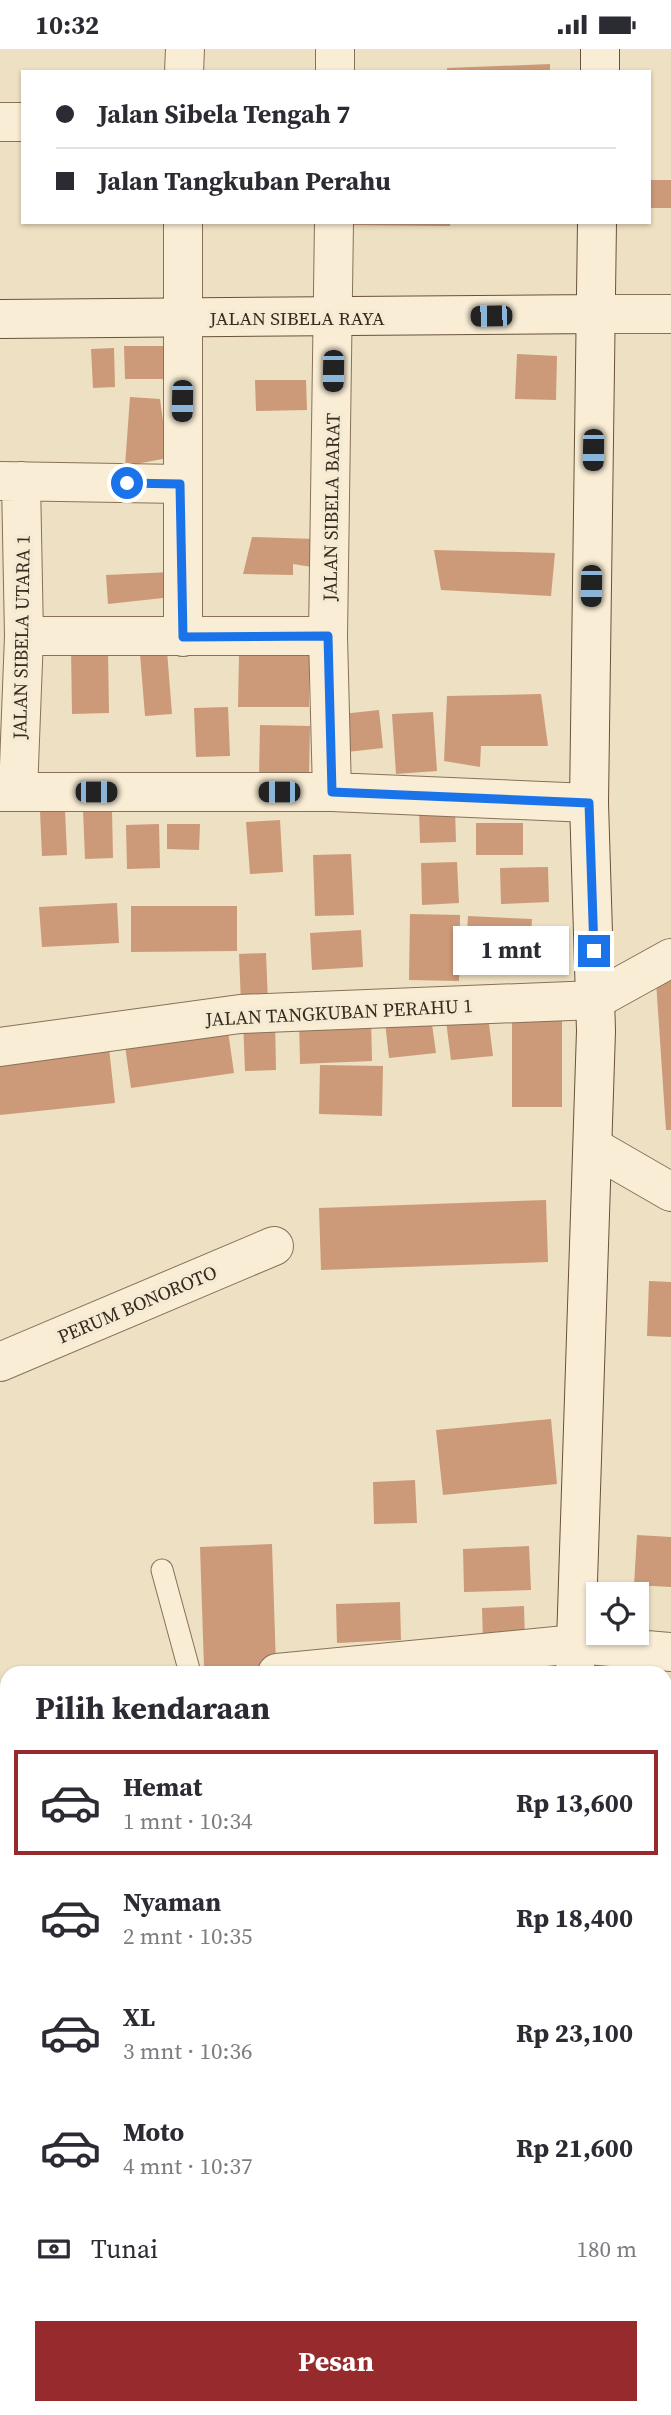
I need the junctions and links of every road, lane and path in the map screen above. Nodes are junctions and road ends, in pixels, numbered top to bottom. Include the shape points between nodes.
1 (185, 49) edge
2 (335, 49) edge
3 (600, 49) edge
4 (184, 70) edge
5 (335, 70) edge
6 (600, 70) edge
7 (21, 122) edge
8 (0, 123) edge
9 (183, 224) edge
10 (334, 224) edge
11 (597, 224) edge
12 (595, 314) junction
13 (671, 314) edge
14 (334, 317) junction
15 (0, 319) edge
16 (183, 319) junction
17 (11, 481) edge
18 (180, 484) junction
19 (24, 636) junction
20 (328, 636) junction
21 (183, 637) junction
22 (9, 792) edge
23 (332, 792) junction
24 (589, 803) junction
25 (671, 958) edge
26 (596, 1015) junction
27 (0, 1047) edge
28 (593, 1140) junction
29 (671, 1192) edge
30 (274, 1247) dead end
31 (0, 1362) edge
32 (162, 1570) dead end
33 (671, 1652) edge
34 (575, 1658) edge
35 (188, 1666) edge
36 (416, 1666) edge

1 - 4 street
2 - 5 street
3 - 6 street
7 - 8 street
9 - 16 street
10 - 14 street, JALAN SIBELA BARAT
11 - 12 street
12 - 13 street, JALAN SIBELA RAYA
12 - 14 street, JALAN SIBELA RAYA
12 - 24 street
14 - 16 street, JALAN SIBELA RAYA
14 - 20 street, JALAN SIBELA BARAT
15 - 16 street, JALAN SIBELA RAYA
16 - 18 street
17 - 18 street
17 - 19 street, JALAN SIBELA UTARA 1
18 - 21 street
19 - 21 street
19 - 22 street, JALAN SIBELA UTARA 1
20 - 21 street
20 - 23 street, JALAN SIBELA BARAT
22 - 23 street
23 - 24 street
24 - 26 street
25 - 26 street
26 - 27 street, JALAN TANGKUBAN PERAHU 1 via 240,1014
26 - 28 street
28 - 29 street
28 - 34 street
30 - 31 street, PERUM BONOROTO
32 - 35 lane
33 - 34 street
34 - 36 street

